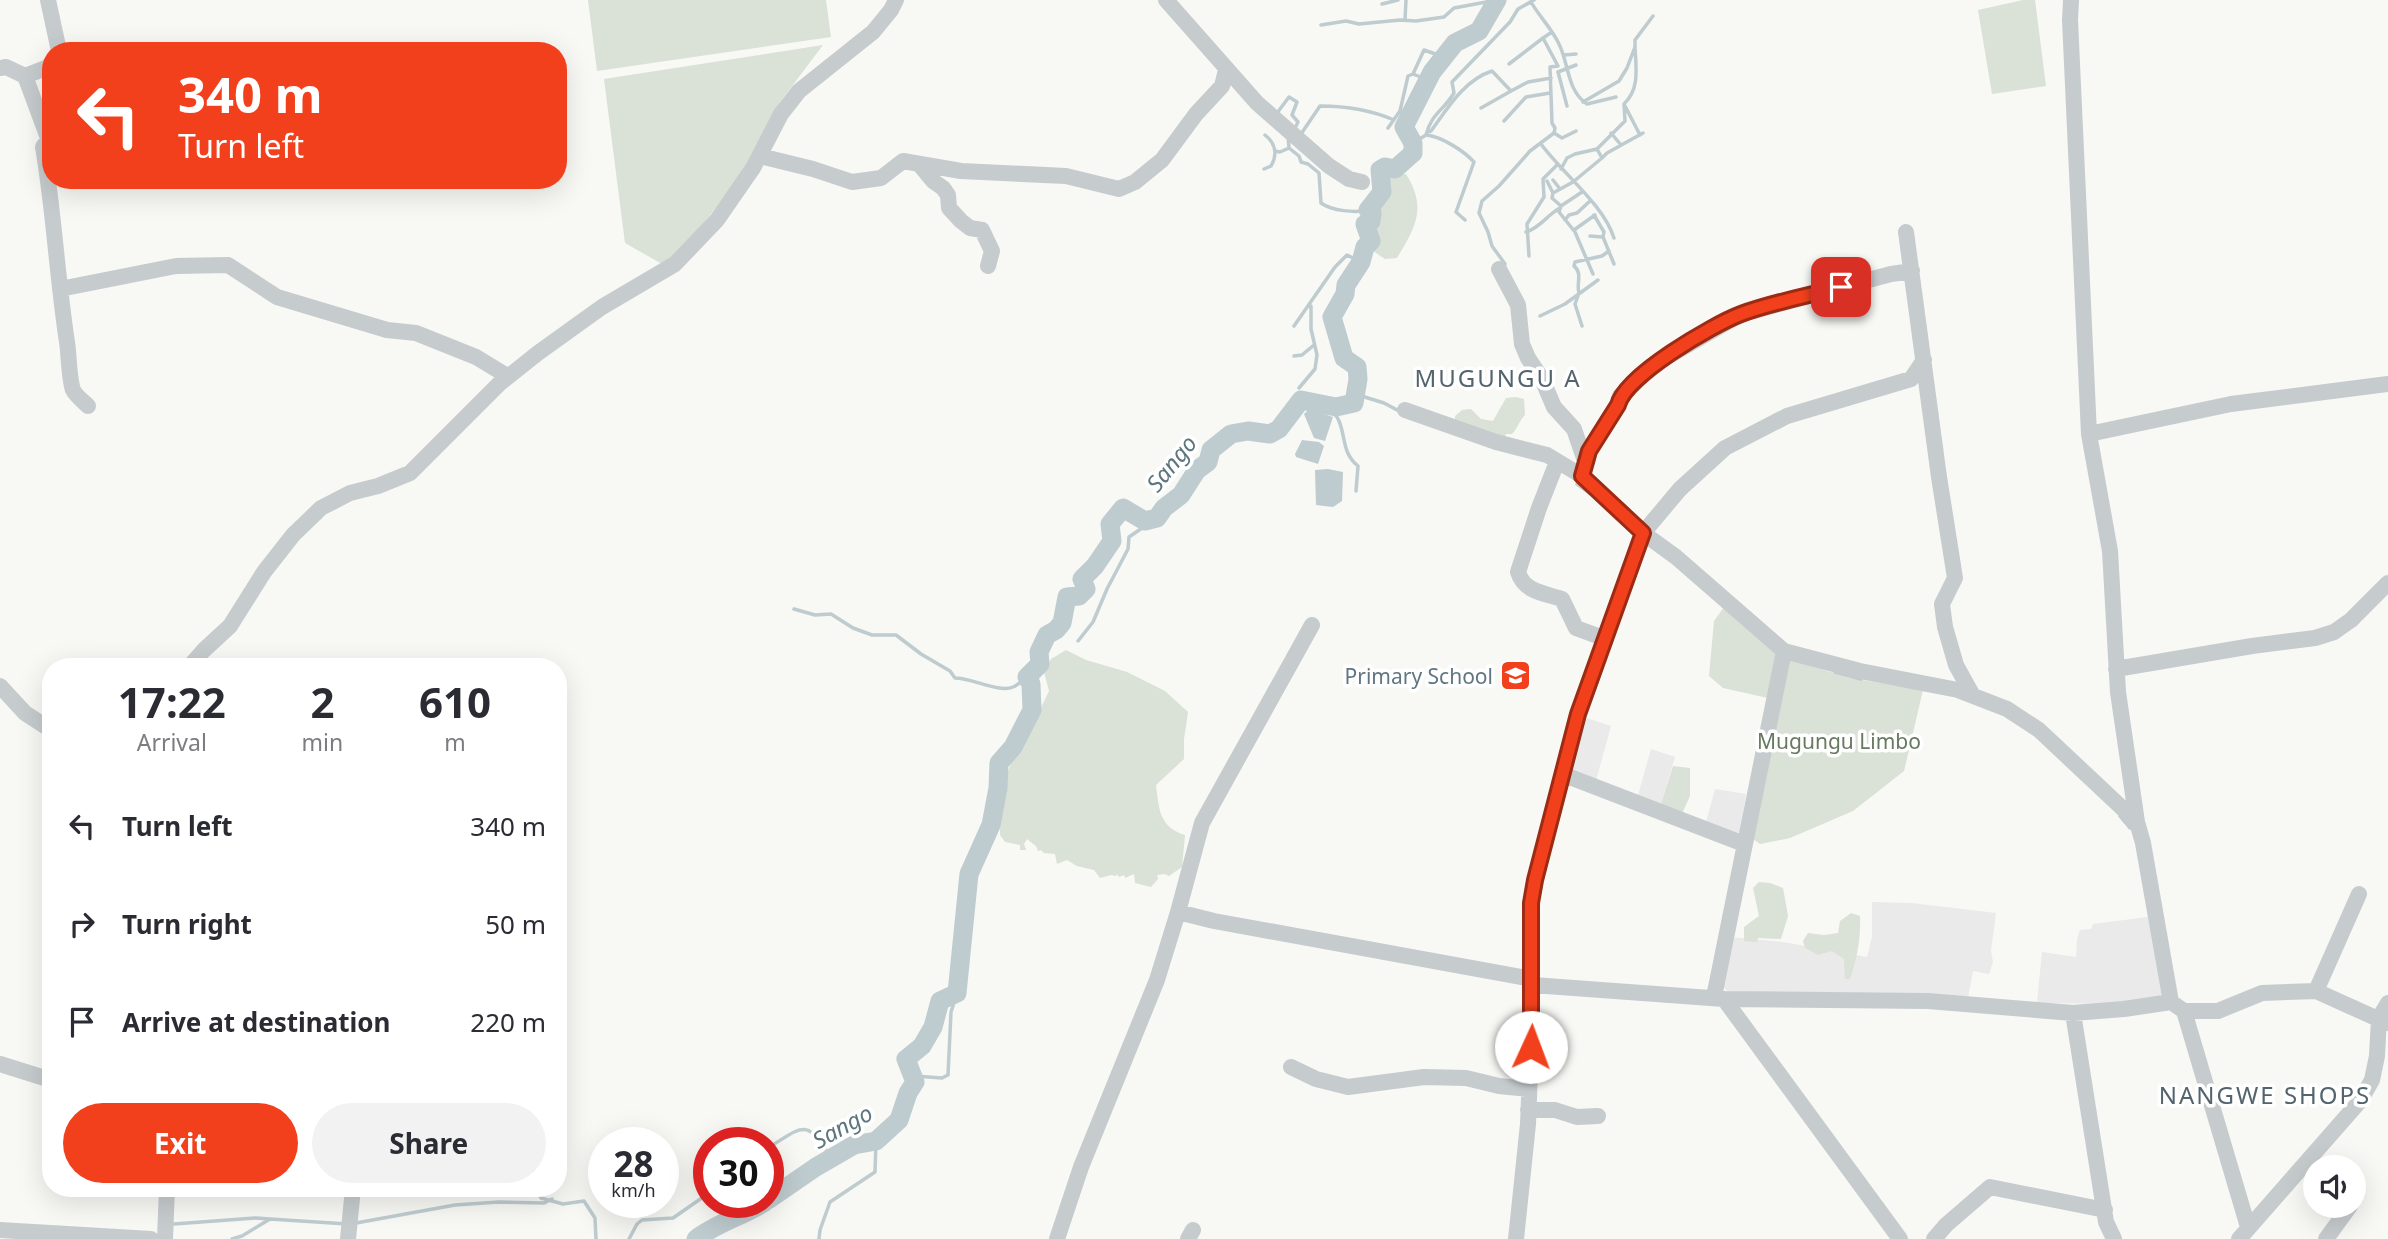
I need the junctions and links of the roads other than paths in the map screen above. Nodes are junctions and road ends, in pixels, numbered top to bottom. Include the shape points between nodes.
1 (48, 0) edge
2 (896, 0) edge
3 (1166, 0) edge
4 (2071, 0) edge
5 (56, 42) edge
6 (0, 68) edge
7 (42, 69) edge
8 (1226, 70) junction
9 (24, 76) junction
10 (1238, 83) junction
11 (1222, 86) junction
12 (42, 120) edge
13 (760, 156) junction
14 (919, 164) junction
15 (1362, 182) dead end
16 (51, 189) edge
17 (1906, 232) dead end
18 (988, 266) dead end
19 (1499, 269) dead end
20 (1912, 271) junction
21 (60, 289) junction
22 (1924, 360) junction
23 (505, 374) dead end
24 (1911, 379) junction
25 (2388, 384) edge
26 (1928, 392) junction
27 (88, 406) dead end
28 (1405, 410) dead end
29 (2089, 434) junction
30 (1558, 462) junction
31 (1584, 469) junction
32 (1643, 533) junction
33 (2388, 583) edge
34 (1312, 625) dead end
35 (1605, 639) junction
36 (1784, 650) junction
37 (197, 658) edge
38 (2116, 669) junction
39 (0, 686) edge
40 (1972, 694) junction
41 (42, 724) edge
42 (1562, 774) junction
43 (2137, 822) junction
44 (1744, 844) junction
45 (2359, 894) dead end
46 (1178, 912) junction
47 (1532, 982) junction
48 (2316, 991) junction
49 (1719, 998) junction
50 (2388, 1003) edge
51 (2177, 1006) junction
52 (2073, 1013) junction
53 (2384, 1021) edge
54 (0, 1064) edge
55 (1290, 1067) dead end
56 (42, 1077) edge
57 (1529, 1089) junction
58 (1528, 1110) junction
59 (1598, 1116) dead end
60 (167, 1197) edge
61 (352, 1197) edge
62 (2105, 1210) junction
63 (2341, 1218) edge
64 (0, 1230) edge
65 (2243, 1233) edge
66 (150, 1239) edge
67 (165, 1239) edge
68 (348, 1239) edge
69 (1057, 1239) edge
70 (1516, 1239) edge
71 (1900, 1239) edge
72 (1934, 1239) edge
73 (2114, 1239) edge
74 (2326, 1239) edge

1 - 5 street
2 - 13 street via 873,32 799,91 781,114
3 - 8 street
4 - 29 street
6 - 9 street
7 - 9 street
8 - 10 street
8 - 11 street
9 - 12 street
10 - 11 street
10 - 15 street via 1329,166
11 - 14 street via 1162,160 1119,189 1066,176 984,173
13 - 14 street via 852,182 881,178 903,161
13 - 37 street via 717,220 675,264 538,352 499,383 410,473 333,501 309,519 264,572 230,626
14 - 18 street via 943,188 949,208 961,221 982,230 992,251
16 - 21 street
17 - 20 street
19 - 31 street via 1518,305 1521,344 1554,407 1574,429
20 - 22 street
20 - 31 street via 1741,314 1709,331 1639,376 1620,396
21 - 23 street via 176,266 228,265 277,297 387,330 416,333
21 - 27 street via 74,392
22 - 24 street
22 - 26 street
24 - 26 street via 1923,383
24 - 32 street via 1787,416 1724,449 1680,489
25 - 29 street via 2231,404
26 - 40 street via 1955,578 1942,604 1945,627 1956,665
28 - 30 street
29 - 38 street via 2110,551
30 - 31 street
30 - 35 street via 1518,572 1526,587 1562,599 1576,628
31 - 32 street
32 - 35 street
32 - 36 street
33 - 38 street via 2334,632
34 - 46 street via 1202,823
35 - 42 street
36 - 40 street
36 - 44 street
38 - 43 street
39 - 41 street
40 - 43 street via 2039,730
42 - 44 street
42 - 47 street via 1531,903
43 - 51 street
44 - 49 street
45 - 48 street
46 - 47 street
46 - 69 street via 1157,980 1081,1167
47 - 49 street
47 - 57 street
48 - 51 street via 2262,993 2218,1011
48 - 53 street
49 - 52 street via 1928,1001
49 - 71 street
50 - 53 street
51 - 52 street
51 - 65 street
52 - 62 street
53 - 65 street via 2372,1080 2360,1101
54 - 56 street
55 - 57 street via 1348,1087 1424,1077
57 - 58 street
58 - 59 street
58 - 70 street
60 - 67 street
61 - 68 street
62 - 72 street via 1990,1187
62 - 73 street
63 - 74 street
64 - 66 street

